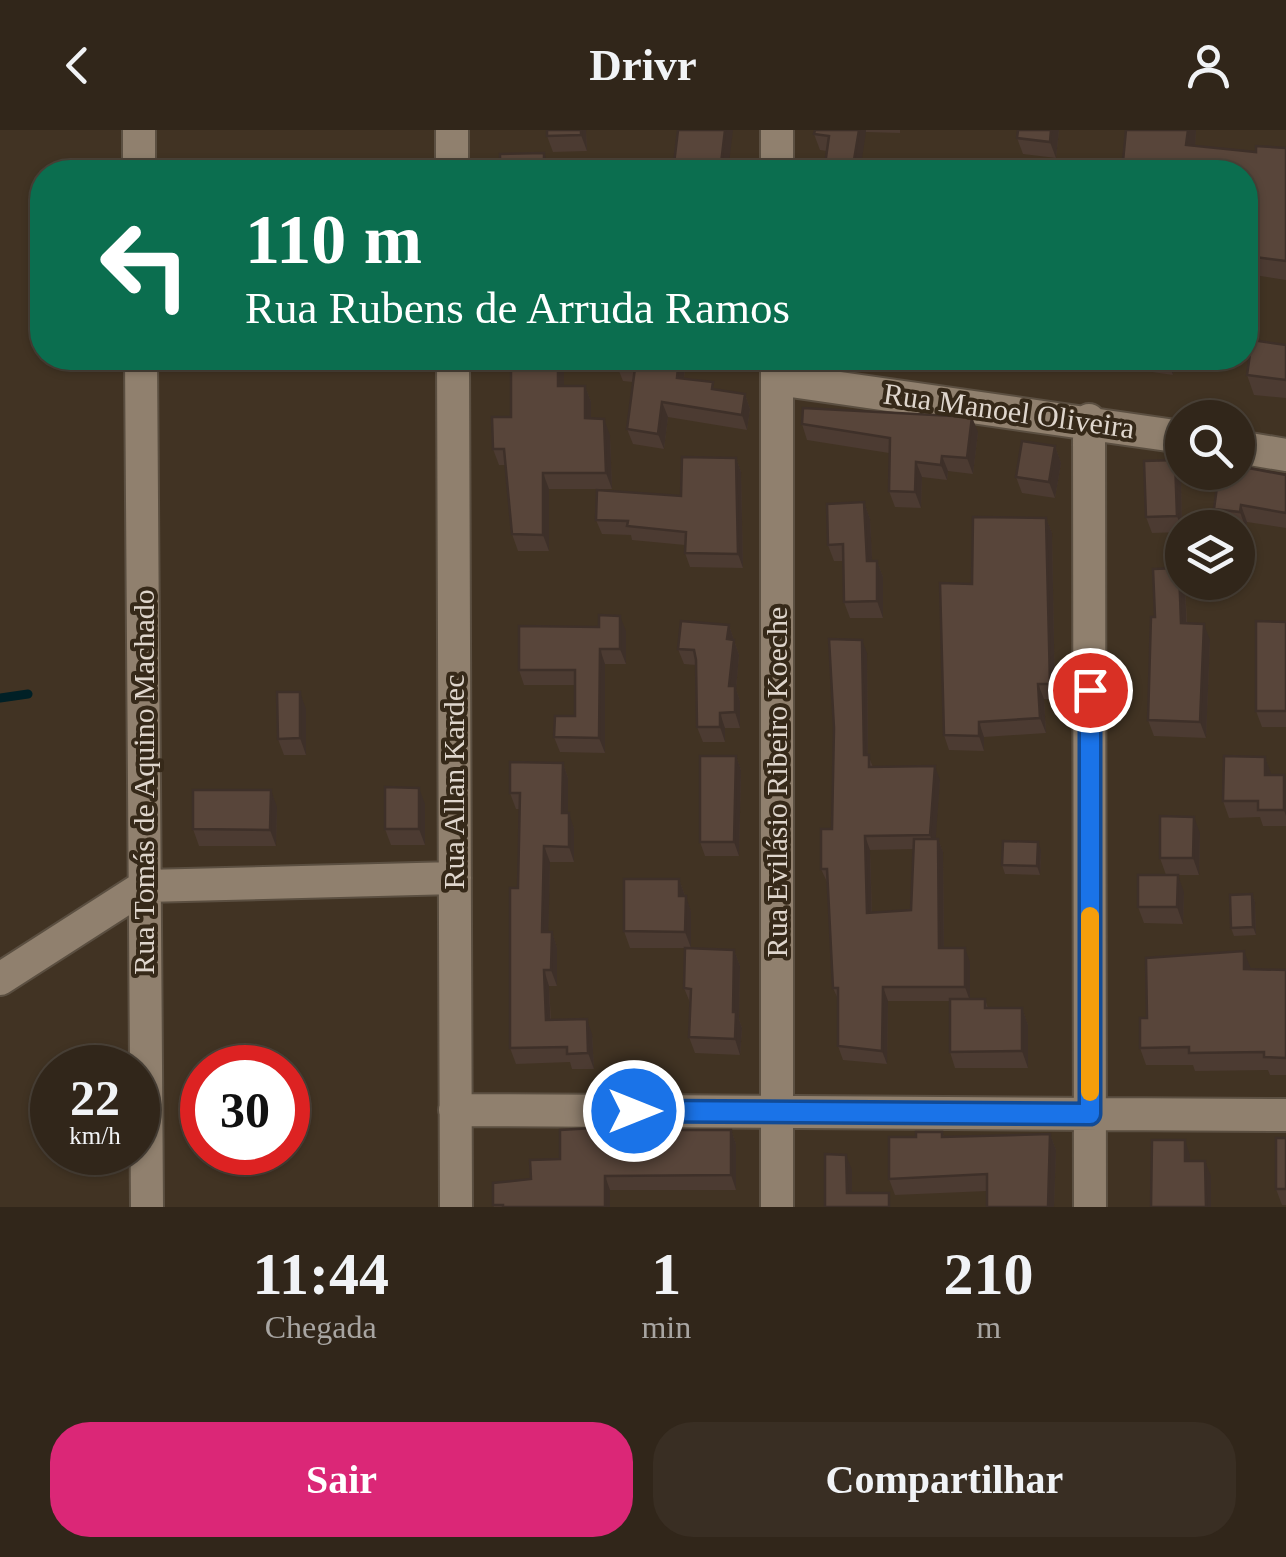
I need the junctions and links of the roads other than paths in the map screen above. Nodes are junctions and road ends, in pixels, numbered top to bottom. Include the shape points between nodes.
1 (139, 130) edge
2 (452, 130) edge
3 (777, 130) edge
4 (139, 160) edge
5 (452, 160) edge
6 (777, 160) edge
7 (141, 370) edge
8 (452, 370) edge
9 (777, 370) edge
10 (789, 370) edge
11 (1089, 420) junction
12 (1165, 434) edge
13 (1255, 450) edge
14 (1286, 456) edge
15 (454, 878) junction
16 (144, 886) junction
17 (0, 979) edge
18 (455, 1110) junction
19 (777, 1112) junction
20 (1090, 1114) junction
21 (1286, 1115) edge
22 (147, 1207) edge
23 (456, 1207) edge
24 (777, 1207) edge
25 (1090, 1207) edge

1 - 4 street
2 - 5 street
3 - 6 street
7 - 16 street, Rua Tomás de Aquino Machado
8 - 15 street, Rua Allan Kardec
9 - 19 street, Rua Evilásio Ribeiro Koeche
10 - 11 street, Rua Manoel Oliveira
11 - 12 street, Rua Manoel Oliveira
11 - 20 street
13 - 14 street
15 - 16 street
15 - 18 street, Rua Allan Kardec
16 - 17 street
16 - 22 street, Rua Tomás de Aquino Machado
18 - 19 street
18 - 23 street, Rua Allan Kardec
19 - 20 street
19 - 24 street, Rua Evilásio Ribeiro Koeche
20 - 21 street
20 - 25 street

